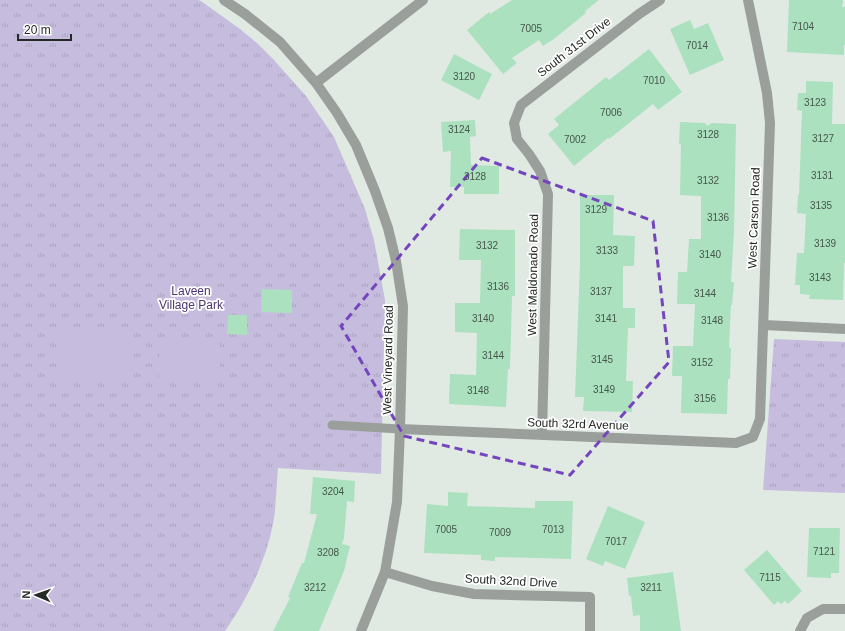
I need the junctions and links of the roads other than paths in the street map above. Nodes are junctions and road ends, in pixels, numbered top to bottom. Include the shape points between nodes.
1 (224, 0) edge
2 (423, 0) edge
3 (660, 0) edge
4 (748, 0) edge
5 (316, 83) junction
6 (514, 123) joint
7 (764, 325) junction
8 (845, 329) edge
9 (332, 425) dead end
10 (400, 429) junction
11 (542, 435) junction
12 (752, 437) joint
13 (385, 572) junction
14 (845, 609) edge
15 (361, 631) edge
16 (590, 631) edge
17 (800, 631) edge

1 - 5 street, West Vineyard Road via 280,42
2 - 5 street
3 - 6 street, South 31st Drive via 521,105
4 - 7 street, West Carson Road via 767,93 770,122
5 - 10 street, West Vineyard Road via 356,145 375,191 396,261 403,306
6 - 11 street, West Maldonado Road via 517,139 540,171 548,194
7 - 8 street
7 - 12 street, West Carson Road via 760,419
9 - 10 lane
10 - 11 street, South 32rd Avenue
10 - 13 street, West Vineyard Road via 397,502
11 - 12 street, South 32rd Avenue via 736,443
13 - 15 street, West Vineyard Road
13 - 16 street, South 32nd Drive via 432,586 474,594 590,597
14 - 17 street via 823,609 807,618

